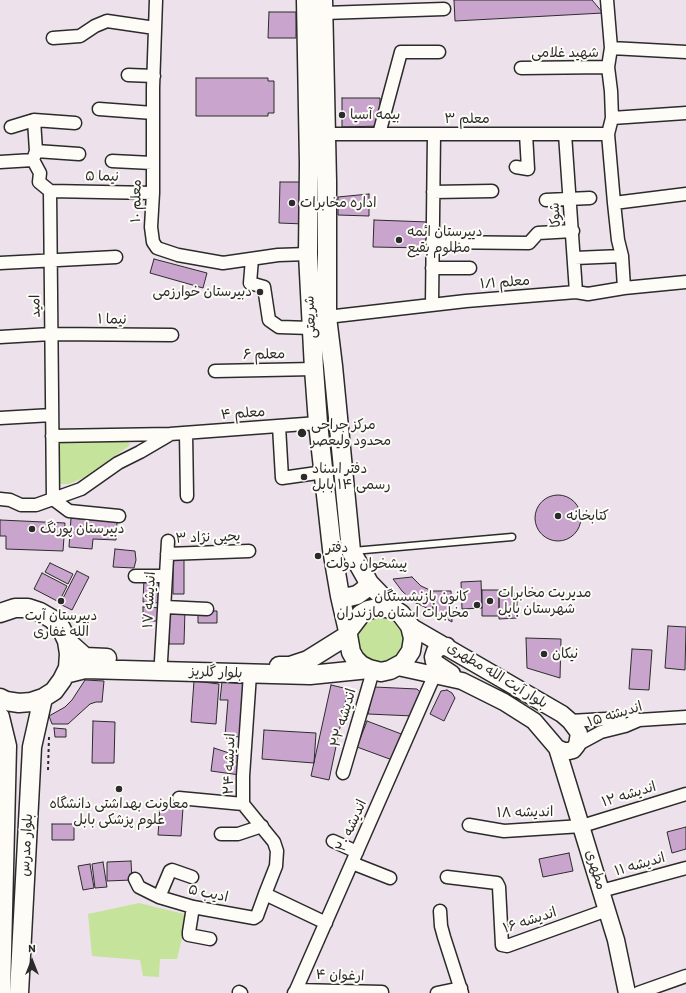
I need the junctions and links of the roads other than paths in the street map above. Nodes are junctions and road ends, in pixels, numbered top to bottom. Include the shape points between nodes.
1 (156, 0) edge
2 (306, 0) edge
3 (606, 0) edge
4 (324, 7) edge
5 (444, 10) dead end
6 (155, 28) junction
7 (53, 38) dead end
8 (611, 48) junction
9 (440, 52) dead end
10 (686, 52) edge
11 (608, 67) junction
12 (522, 68) dead end
13 (128, 75) dead end
14 (154, 76) junction
15 (99, 109) dead end
16 (154, 113) junction
17 (686, 113) edge
18 (612, 118) junction
19 (34, 120) junction
20 (75, 123) dead end
21 (11, 127) dead end
22 (326, 134) junction
23 (379, 134) junction
24 (434, 134) junction
25 (526, 134) junction
26 (565, 134) junction
27 (608, 134) junction
28 (80, 154) dead end
29 (35, 156) junction
30 (112, 160) dead end
31 (0, 162) edge
32 (152, 163) junction
33 (516, 167) dead end
34 (309, 181) junction
35 (327, 181) junction
36 (50, 191) junction
37 (492, 191) dead end
38 (433, 192) junction
39 (153, 193) junction
40 (686, 194) edge
41 (590, 198) dead end
42 (570, 199) junction
43 (546, 200) dead end
44 (614, 203) junction
45 (573, 231) junction
46 (432, 242) junction
47 (308, 254) junction
48 (622, 256) junction
49 (116, 258) dead end
50 (252, 258) junction
51 (574, 258) junction
52 (51, 261) junction
53 (0, 263) edge
54 (432, 268) junction
55 (470, 268) dead end
56 (686, 282) edge
57 (624, 288) junction
58 (576, 292) junction
59 (432, 304) junction
60 (327, 317) junction
61 (311, 328) junction
62 (51, 334) junction
63 (172, 335) dead end
64 (0, 337) edge
65 (314, 368) junction
66 (214, 371) dead end
67 (52, 416) junction
68 (0, 418) edge
69 (318, 423) junction
70 (279, 426) junction
71 (186, 433) junction
72 (170, 434) junction
73 (52, 436) junction
74 (324, 472) junction
75 (187, 496) dead end
76 (0, 499) edge
77 (53, 499) junction
78 (119, 516) dead end
79 (512, 537) dead end
80 (168, 541) dead end
81 (249, 551) dead end
82 (351, 551) junction
83 (167, 554) junction
84 (135, 576) dead end
85 (166, 576) junction
86 (369, 583) junction
87 (340, 596) junction
88 (165, 607) junction
89 (206, 609) dead end
90 (394, 610) junction
91 (0, 613) edge
92 (410, 626) junction
93 (348, 633) junction
94 (67, 640) junction
95 (447, 646) junction
96 (162, 660) junction
97 (398, 667) junction
98 (371, 670) junction
99 (65, 674) junction
100 (250, 674) junction
101 (435, 674) junction
102 (462, 681) junction
103 (0, 698) edge
104 (43, 698) junction
105 (0, 717) edge
106 (686, 717) edge
107 (639, 720) junction
108 (575, 737) junction
109 (557, 748) junction
110 (343, 773) dead end
111 (686, 794) edge
112 (572, 795) junction
113 (179, 798) dead end
114 (243, 804) junction
115 (469, 825) dead end
116 (262, 826) junction
117 (582, 826) junction
118 (221, 834) dead end
119 (334, 841) dead end
120 (354, 857) junction
121 (686, 868) edge
122 (192, 877) dead end
123 (448, 877) dead end
124 (390, 878) dead end
125 (135, 879) dead end
126 (602, 892) junction
127 (265, 894) junction
128 (158, 897) junction
129 (193, 907) junction
130 (607, 910) junction
131 (440, 911) dead end
132 (326, 923) junction
133 (210, 939) dead end
134 (686, 976) edge
135 (1, 985) edge
136 (461, 990) edge
137 (296, 992) edge
138 (382, 992) edge
139 (18, 993) edge
140 (437, 993) edge
141 (627, 993) edge
142 (638, 993) edge

1 - 6 street, معلم ۱۰
2 - 34 main road, شریعتی
3 - 8 street
4 - 5 street
4 - 22 main road, شریعتی
6 - 7 street via 107,21 80,36
6 - 14 street, معلم ۱۰
8 - 10 street
8 - 11 street
9 - 23 street via 401,52
11 - 12 street, شهید غلامی
11 - 18 street via 612,91
13 - 14 street
14 - 16 street, معلم ۱۰
15 - 16 street
16 - 32 street, معلم ۱۰
17 - 18 street
18 - 27 street
19 - 20 street
19 - 21 street
19 - 29 street
22 - 23 street, معلم ۳
22 - 35 main road, شریعتی
23 - 24 street, معلم ۳
24 - 25 street, معلم ۳
24 - 38 street
25 - 26 street, معلم ۳
25 - 33 street via 528,169
26 - 27 street, معلم ۳
26 - 42 street, شوکا
27 - 44 street
28 - 29 street
29 - 31 street
29 - 36 street via 40,173 39,182
30 - 32 street
32 - 39 street, معلم ۱۰
34 - 35 main road
34 - 47 main road, شریعتی
35 - 60 main road, شریعتی
36 - 39 street, نیما ۵
36 - 52 street, امید
37 - 38 street
38 - 46 street
39 - 50 street, معلم ۱۰ via 151,227 153,242 157,248 178,255 223,262
40 - 44 street
41 - 42 street
42 - 43 street
42 - 45 street, شوکا
44 - 48 street
45 - 46 street via 538,233 529,243
45 - 51 street, شوکا
46 - 54 street
47 - 50 street, معلم ۱۰
47 - 61 main road, شریعتی
48 - 51 street
48 - 57 street
49 - 52 street
50 - 61 street via 250,283 264,287 269,320 279,327
51 - 58 street, شوکا
52 - 53 street
52 - 62 street, امید
54 - 55 street
54 - 59 street
56 - 57 street, معلم ۱/۱
57 - 58 street, معلم ۱/۱ via 588,294
58 - 59 street, معلم ۱/۱
59 - 60 street, معلم ۱/۱
60 - 82 main road, شریعتی
61 - 65 main road, شریعتی
62 - 63 street, نیما ۱
62 - 64 street, نیما ۱
62 - 67 street, امید
65 - 66 street, معلم ۶
65 - 69 main road, شریعتی
67 - 68 street
67 - 73 street, امید
69 - 70 street, معلم ۴
69 - 74 main road, شریعتی
70 - 71 street, معلم ۴
70 - 74 street via 282,478
71 - 72 street, معلم ۴
71 - 75 street
72 - 73 street, معلم ۴
72 - 77 street via 118,463 81,490
73 - 77 street, امید
74 - 87 main road, شریعتی
76 - 77 street via 22,505 36,505
77 - 78 street via 69,510
79 - 82 lane
80 - 83 street, اندیشه ۱۷
81 - 83 street, یحیی نژاد ۳
82 - 86 main road, شریعتی
83 - 85 street, اندیشه ۱۷
84 - 85 street
85 - 88 street, اندیشه ۱۷
86 - 87 main road via 357,595
86 - 90 main road, شریعتی
87 - 93 main road, شریعتی
88 - 89 street
88 - 96 street, اندیشه ۱۷
90 - 92 main road via 401,614
90 - 93 main road via 368,610 361,614
91 - 94 main road, بلوار گلریز via 15,608 28,608 40,612 52,619
92 - 95 main road, بلوار آیت الله مطهری
92 - 97 main road via 413,638 411,652
93 - 96 main road, بلوار گلریز via 313,657 290,666
93 - 98 main road via 351,652 355,659
94 - 96 main road, بلوار گلریز via 85,657
94 - 99 main road via 69,654
95 - 102 main road via 435,651 434,662
95 - 108 main road, بلوار آیت الله مطهری via 562,714
97 - 98 main road via 381,672
97 - 101 main road, بلوار آیت الله مطهری
98 - 100 main road, بلوار گلریز via 310,675
98 - 110 street, اندیشه ۲۲
99 - 100 main road, بلوار گلریز via 84,669
99 - 104 main road via 54,691
100 - 114 street, اندیشه ۲۴
101 - 102 main road, بلوار آیت الله مطهری
101 - 120 street, اندیشه ۲۰
102 - 109 main road, بلوار آیت الله مطهری via 504,702 534,721
103 - 104 main road via 19,703
104 - 139 main road, بلوار مدرس via 32,747
105 - 135 main road, بلوار مدرس via 7,746
106 - 107 street, اندیشه ۱۵
107 - 108 street, اندیشه ۱۵ via 625,726
107 - 108 street via 623,718
108 - 109 main road via 564,750
108 - 112 main road
109 - 112 main road, مطهری
111 - 117 street, اندیشه ١٣
112 - 117 main road, مطهری
113 - 114 street
114 - 116 street, اندیشه ۲۴
115 - 117 street, اندیشه ۱۸ via 504,831
116 - 118 street via 238,834
116 - 127 street, اندیشه ۲۴ via 274,842 278,859
117 - 126 main road, مطهری
119 - 120 street
120 - 124 street
120 - 132 street, اندیشه ۲۰
121 - 126 street, اندیشه ۱۱
122 - 128 street via 170,871
123 - 130 street, اندیشه ۱۶ via 497,883 502,945 507,946
125 - 128 street, ادیب ۵ via 139,887
126 - 130 main road, مطهری
127 - 129 street, ادیب ۵ via 254,918
127 - 132 street
128 - 129 street, ادیب ۵
129 - 133 street via 189,935
130 - 141 main road, مطهری
131 - 136 street via 441,926
132 - 137 street, اندیشه ۲۰
134 - 142 street
136 - 140 street
137 - 138 street, ارغوان ۴

